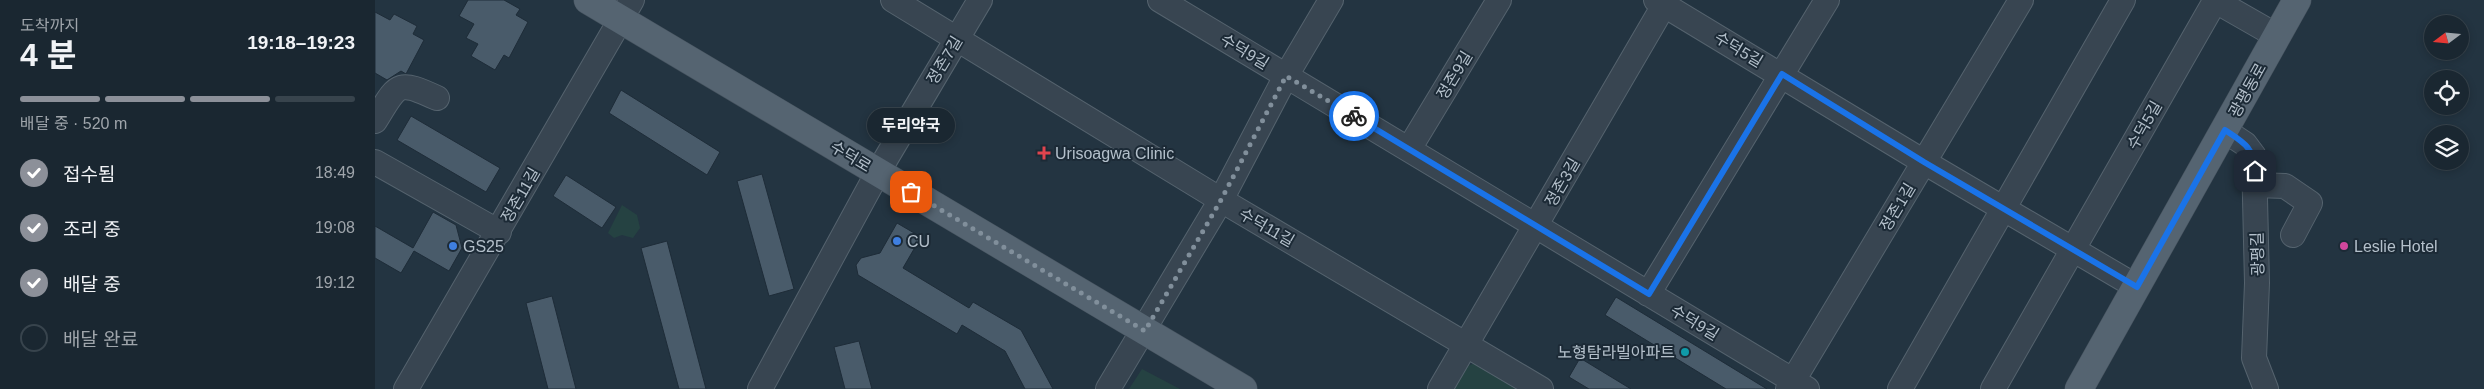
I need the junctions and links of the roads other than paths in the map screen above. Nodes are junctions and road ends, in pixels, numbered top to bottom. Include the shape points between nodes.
1 (588, 0) edge
2 (893, 0) edge
3 (980, 0) edge
4 (1160, 0) edge
5 (1331, 0) edge
6 (1499, 0) edge
7 (1827, 0) edge
8 (2021, 0) edge
9 (2123, 0) edge
10 (2214, 0) edge
11 (2297, 0) edge
12 (1662, 2) edge
13 (627, 10) edge
14 (2277, 36) junction
15 (957, 38) junction
16 (1782, 74) junction
17 (1286, 76) junction
18 (437, 98) dead end
19 (375, 121) edge
20 (2225, 130) junction
21 (1409, 150) junction
22 (375, 162) edge
23 (1924, 162) junction
24 (878, 172) junction
25 (2255, 185) junction
26 (1221, 200) junction
27 (2005, 210) junction
28 (1536, 226) junction
29 (499, 232) junction
30 (2293, 235) dead end
31 (2072, 249) junction
32 (2137, 287) junction
33 (1649, 294) junction
34 (1145, 331) junction
35 (1466, 343) junction
36 (1796, 386) edge
37 (406, 389) edge
38 (760, 389) edge
39 (1108, 389) edge
40 (1243, 389) edge
41 (1440, 389) edge
42 (1541, 389) edge
43 (1901, 389) edge
44 (1993, 389) edge
45 (2079, 389) edge
46 (2266, 389) edge

1 - 13 main road, 수덕로
2 - 15 street, 수덕11길
3 - 15 street, 정존7길
4 - 17 street, 수덕9길
5 - 17 street
6 - 21 street, 정존9길
7 - 16 street
8 - 23 street, 정존1길
9 - 27 street
10 - 14 street
10 - 31 street, 수덕5길
11 - 14 main road, 광평동로
12 - 16 street, 수덕5길
12 - 28 street, 정존3길
13 - 24 main road, 수덕로
13 - 29 street, 정존11길
14 - 20 main road, 광평동로
15 - 24 street, 정존7길
15 - 26 street, 수덕11길
16 - 23 street, 수덕5길
16 - 33 street
17 - 21 street, 수덕9길
17 - 26 street
18 - 19 street via 411,86 402,86 393,92
20 - 25 street, 광평길 via 2245,144 2255,156
20 - 32 main road, 광평동로
21 - 28 street, 수덕9길
22 - 29 street
23 - 27 street, 수덕5길
23 - 36 street, 정존1길
24 - 34 main road, 수덕로
24 - 38 street, 정존7길
25 - 30 street via 2285,186 2310,203
25 - 46 street, 광평길 via 2257,282 2254,358
26 - 34 street
26 - 35 street, 수덕11길
27 - 31 street, 수덕5길
27 - 43 street
28 - 33 street, 수덕9길
28 - 35 street, 정존3길
29 - 37 street, 정존11길
31 - 32 street, 수덕5길
31 - 44 street
32 - 45 main road, 광평동로
33 - 36 street, 수덕9길
34 - 39 street
34 - 40 main road, 수덕로
35 - 41 street, 정존3길
35 - 42 street, 수덕11길

